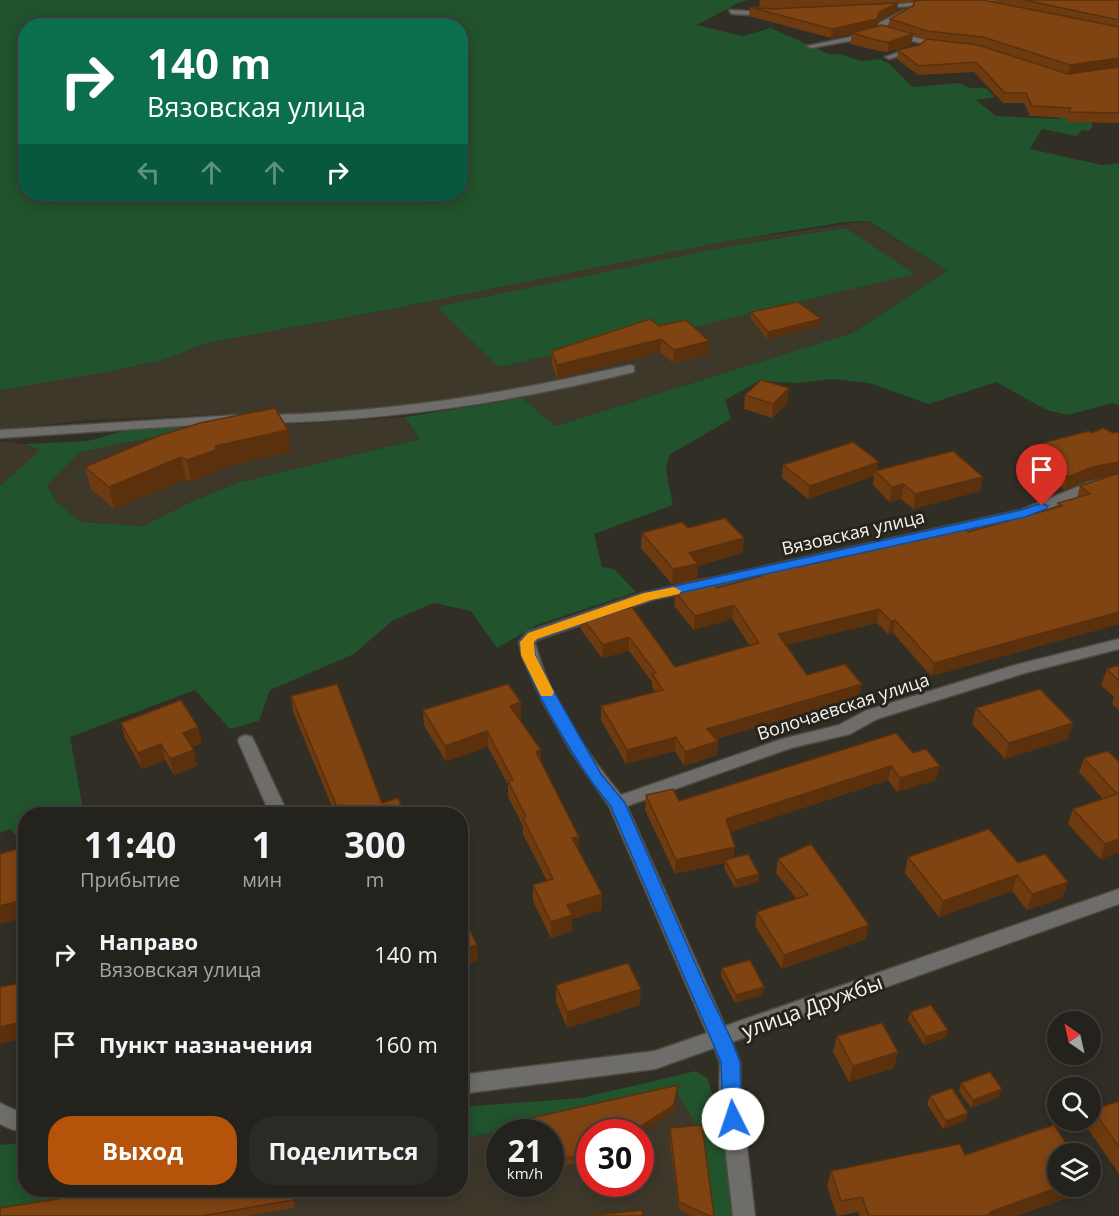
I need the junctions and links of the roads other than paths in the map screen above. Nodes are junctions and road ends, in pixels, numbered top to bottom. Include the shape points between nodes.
1 (993, 0) edge
2 (945, 2) edge
3 (955, 2) edge
4 (964, 2) junction
5 (874, 6) edge
6 (889, 6) junction
7 (1001, 10) edge
8 (732, 12) dead end
9 (780, 13) edge
10 (882, 31) junction
11 (924, 44) junction
12 (811, 46) dead end
13 (949, 46) edge
14 (889, 57) edge
15 (630, 369) dead end
16 (0, 434) edge
17 (1119, 479) edge
18 (1119, 644) edge
19 (246, 741) dead end
20 (617, 803) junction
21 (276, 807) edge
22 (1119, 896) edge
23 (721, 1039) junction
24 (468, 1084) edge
25 (0, 1113) edge
26 (18, 1120) edge
27 (744, 1216) edge

1 - 4 street
2 - 6 street
3 - 4 street
4 - 7 street
5 - 6 street
6 - 10 street via 908,12 882,25
8 - 9 street
10 - 11 street
10 - 12 street
11 - 13 street
11 - 14 street
15 - 16 street via 488,400 388,414 228,419
17 - 20 street, Вязовская улица via 1025,513 648,596 532,636 527,642 528,655 540,681 596,778
18 - 20 street, Волочаевская улица via 871,715 844,730 788,743
19 - 21 street
20 - 23 street
22 - 23 street, улица Дружбы
23 - 24 street, улица Дружбы via 655,1060
23 - 27 street via 730,1062 731,1107
25 - 26 street

